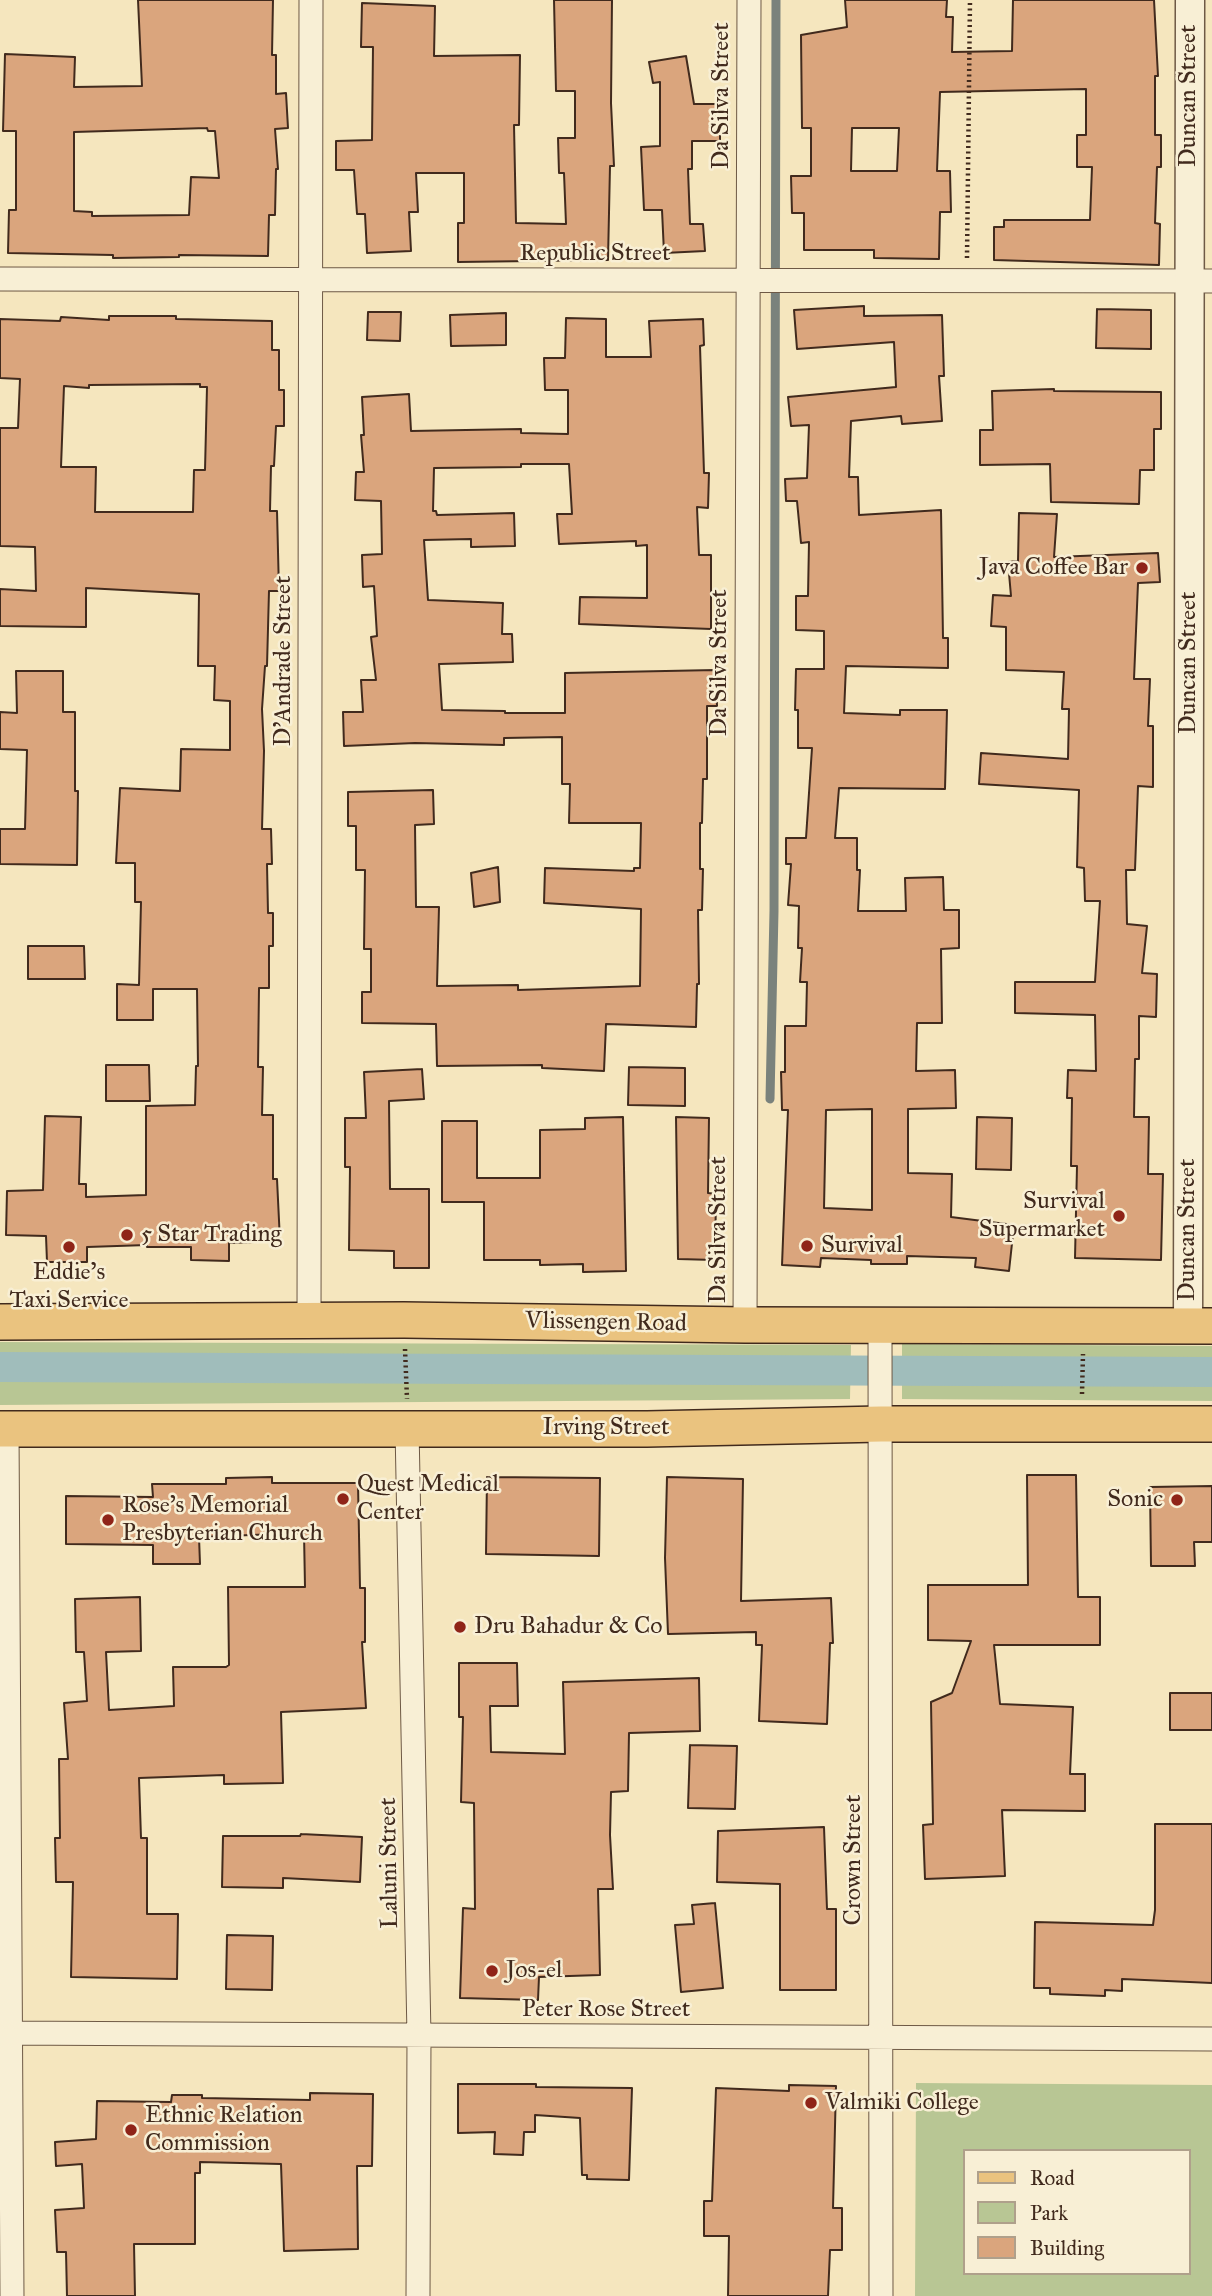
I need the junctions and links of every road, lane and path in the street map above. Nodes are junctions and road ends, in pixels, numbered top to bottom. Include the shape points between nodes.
1 (312, 0) edge
2 (748, 0) edge
3 (970, 0) edge
4 (1189, 0) edge
5 (0, 279) edge
6 (311, 279) junction
7 (752, 280) junction
8 (967, 280) junction
9 (1202, 281) edge
10 (309, 1321) junction
11 (0, 1322) edge
12 (745, 1325) junction
13 (1200, 1326) edge
14 (880, 1338) junction
15 (405, 1339) dead end
16 (1082, 1359) dead end
17 (1082, 1405) dead end
18 (880, 1413) junction
19 (407, 1418) junction
20 (1212, 1424) edge
21 (4, 1429) edge
22 (5, 2033) edge
23 (419, 2036) junction
24 (881, 2038) junction
25 (1212, 2039) edge
26 (12, 2296) edge
27 (418, 2296) edge
28 (881, 2296) edge

1 - 6 street, D'Andrade Street
2 - 7 street, Da Silva Street
3 - 8 path
4 - 9 street, Duncan Street
5 - 6 street, Republic Street
6 - 7 street, Republic Street
6 - 10 street, D'Andrade Street
7 - 8 street, Republic Street
7 - 12 street, Da Silva Street
8 - 9 street, Republic Street
9 - 13 street, Duncan Street
10 - 11 main road, Vlissengen Road
10 - 12 main road, Vlissengen Road
12 - 14 main road, Vlissengen Road
13 - 14 main road, Vlissengen Road
14 - 18 street, Crown Street
15 - 19 path
16 - 17 path
18 - 19 main road, Irving Street via 647,1429
18 - 20 main road, Irving Street
18 - 24 street, Crown Street
19 - 21 main road, Irving Street
19 - 23 street, Laluni Street
21 - 22 street
22 - 23 street, Peter Rose Street
22 - 26 street
23 - 24 street, Peter Rose Street
23 - 27 street, Laluni Street
24 - 25 street, Peter Rose Street
24 - 28 street, Crown Street

